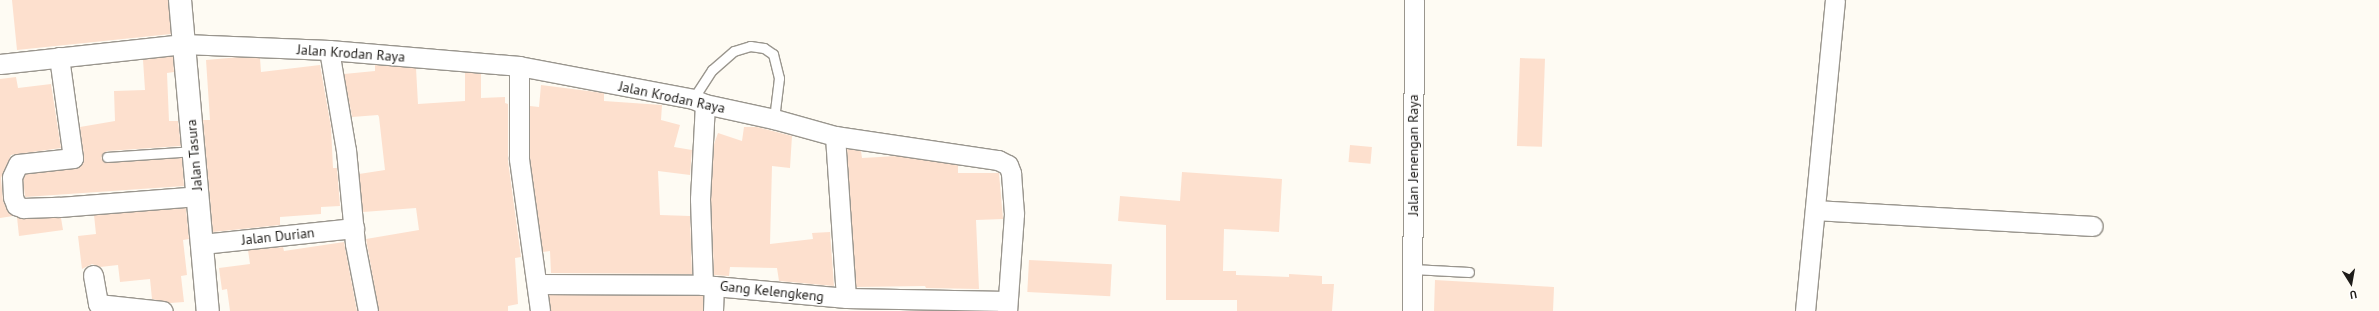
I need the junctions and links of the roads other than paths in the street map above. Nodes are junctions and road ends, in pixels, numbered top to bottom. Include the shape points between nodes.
1 (180, 0) edge
2 (1414, 0) edge
3 (1835, 0) edge
4 (184, 44) junction
5 (329, 50) junction
6 (59, 57) junction
7 (0, 64) edge
8 (519, 66) junction
9 (699, 102) junction
10 (774, 119) junction
11 (835, 136) junction
12 (194, 151) junction
13 (107, 157) dead end
14 (198, 196) junction
15 (1815, 210) junction
16 (2093, 226) dead end
17 (354, 228) junction
18 (202, 244) junction
19 (1412, 269) junction
20 (1469, 272) dead end
21 (93, 275) dead end
22 (537, 284) junction
23 (709, 285) junction
24 (846, 298) junction
25 (1007, 306) edge
26 (98, 308) edge
27 (204, 310) edge
28 (162, 311) edge
29 (368, 311) edge
30 (540, 311) edge
31 (713, 311) edge
32 (1412, 311) edge
33 (1805, 311) edge

1 - 4 street, Jalan Tasura
2 - 19 street, Jalan Jenengan Raya
3 - 15 street
4 - 5 street, Jalan Krodan Raya
4 - 6 street, Jalan Krodan Raya
4 - 12 street, Jalan Tasura
5 - 8 street, Jalan Krodan Raya
5 - 17 street via 346,150
6 - 7 street, Jalan Krodan Raya
6 - 14 street via 73,158 18,164 12,177 16,205 23,208 71,207
8 - 9 street, Jalan Krodan Raya
8 - 22 street via 520,159
9 - 10 street, Jalan Krodan Raya
9 - 10 lane via 712,70 734,51 750,46 764,48 773,54 780,78
9 - 23 street via 700,199
10 - 11 street, Jalan Krodan Raya
11 - 24 street
11 - 25 street, Jalan Krodan Raya via 998,160 1008,165 1011,173 1014,214
12 - 13 lane
12 - 14 street, Jalan Tasura
14 - 18 street, Jalan Tasura
15 - 16 street
15 - 33 street
17 - 18 street, Jalan Durian
17 - 29 street
18 - 27 street, Jalan Tasura
19 - 20 lane
19 - 32 street, Jalan Jenengan Raya
21 - 26 street
22 - 23 street, Gang Kelengkeng
22 - 30 street
23 - 24 street, Gang Kelengkeng
23 - 31 street
24 - 25 street, Gang Kelengkeng
26 - 28 street

